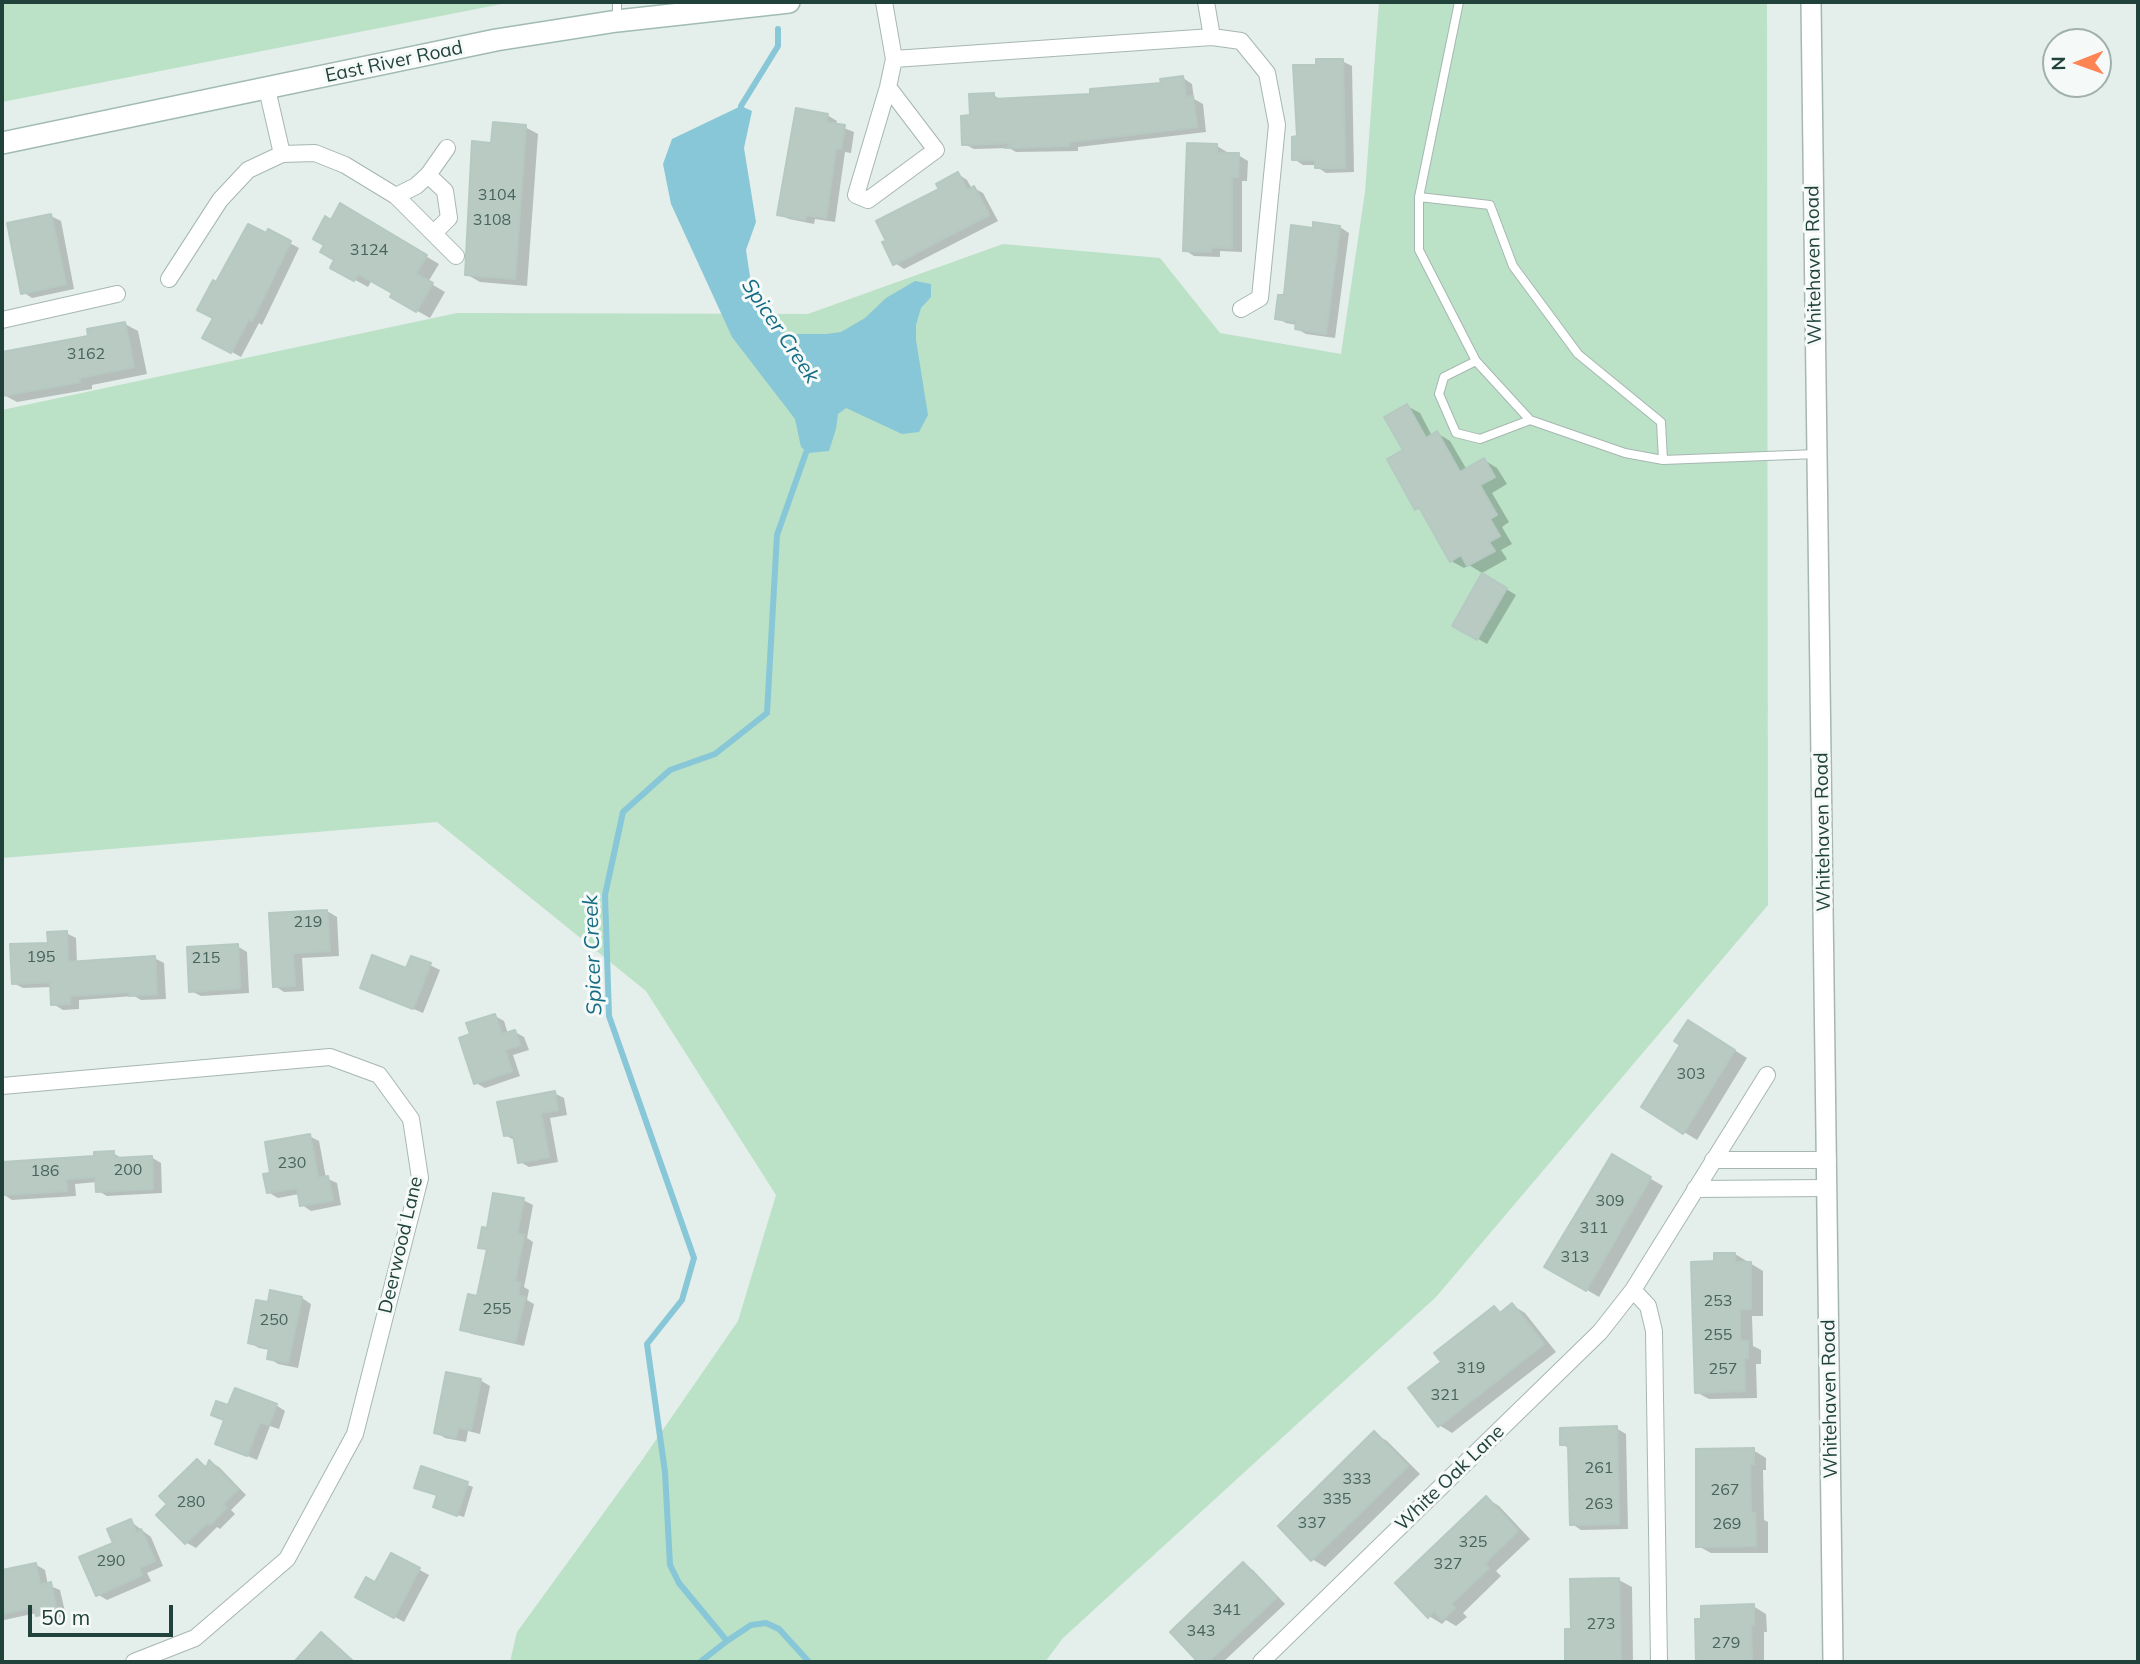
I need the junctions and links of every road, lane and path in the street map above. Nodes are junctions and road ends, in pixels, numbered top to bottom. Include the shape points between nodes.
1 (789, 2) edge
2 (884, 2) edge
3 (1206, 2) edge
4 (1459, 2) edge
5 (1811, 2) edge
6 (617, 11) edge
7 (1212, 37) junction
8 (894, 59) junction
9 (888, 87) junction
10 (267, 89) junction
11 (2, 142) edge
12 (447, 148) dead end
13 (282, 154) junction
14 (428, 175) junction
15 (396, 196) junction
16 (1419, 197) junction
17 (434, 233) junction
18 (456, 256) dead end
19 (169, 279) dead end
20 (117, 294) dead end
21 (1241, 309) dead end
22 (2, 320) edge
23 (1476, 361) junction
24 (1530, 420) junction
25 (1817, 454) junction
26 (1662, 460) junction
27 (1767, 1076) dead end
28 (2, 1086) edge
29 (1713, 1160) junction
30 (1828, 1160) junction
31 (1828, 1188) junction
32 (1695, 1189) junction
33 (1633, 1290) junction
34 (134, 1662) edge
35 (1261, 1662) edge
36 (1659, 1662) edge
37 (1833, 1662) edge

1 - 6 main road, East River Road
2 - 8 street
3 - 7 street
4 - 16 lane
5 - 25 street, Whitehaven Road
6 - 10 main road, East River Road
7 - 8 street
7 - 21 street via 1241,41 1267,73 1277,125 1260,298
8 - 9 street
9 - 9 street via 936,150 868,200 856,195
10 - 11 main road, East River Road
10 - 13 street
12 - 14 street
13 - 15 street via 315,153
13 - 19 street via 248,170 220,200
14 - 15 street
14 - 17 street via 445,191 449,218
15 - 17 street
16 - 23 lane via 1419,250
16 - 26 lane via 1490,205 1513,266 1578,354 1661,422
17 - 18 street
20 - 22 street
23 - 24 lane
23 - 24 lane via 1444,377 1439,394 1456,433 1480,439
24 - 26 lane via 1625,453
25 - 26 lane
25 - 30 street, Whitehaven Road
27 - 29 street, White Oak Lane
28 - 34 street, Deerwood Lane via 330,1057 379,1075 411,1119 420,1178 355,1434 287,1559 195,1638
29 - 30 street
29 - 32 street, White Oak Lane
30 - 31 street, Whitehaven Road
31 - 32 street
31 - 37 street, Whitehaven Road
32 - 33 street, White Oak Lane
33 - 35 street, White Oak Lane via 1600,1332
33 - 36 street via 1648,1306 1654,1331

